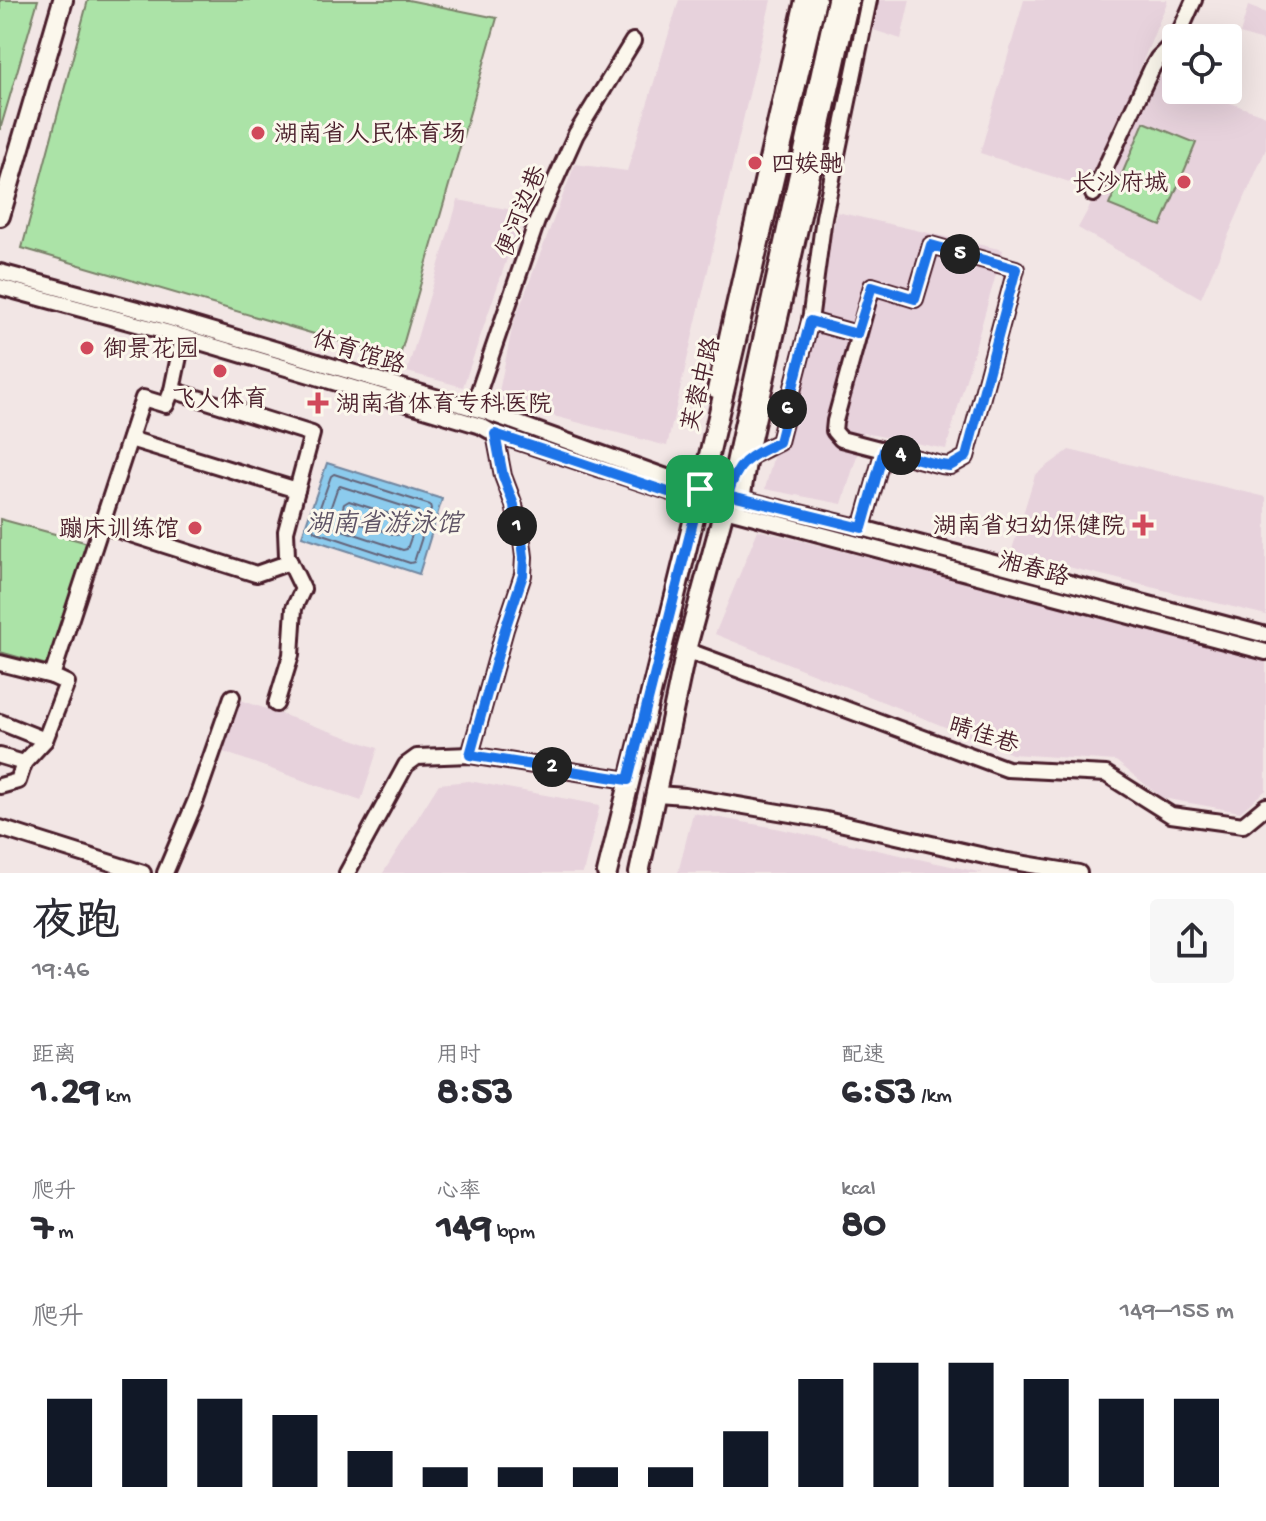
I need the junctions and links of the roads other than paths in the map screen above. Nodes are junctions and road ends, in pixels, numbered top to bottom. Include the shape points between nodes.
1 (54, 0) edge
2 (63, 0) edge
3 (803, 0) edge
4 (816, 0) edge
5 (837, 0) edge
6 (851, 0) edge
7 (869, 0) edge
8 (1194, 0) edge
9 (1184, 24) edge
10 (633, 41) dead end
11 (1162, 54) edge
12 (0, 177) edge
13 (1093, 194) dead end
14 (0, 216) edge
15 (0, 272) edge
16 (0, 287) edge
17 (810, 321) junction
18 (857, 334) junction
19 (183, 337) junction
20 (172, 390) junction
21 (473, 408) junction
22 (495, 434) junction
23 (130, 439) junction
24 (884, 450) junction
25 (749, 457) junction
26 (297, 490) junction
27 (697, 492) junction
28 (732, 495) junction
29 (102, 525) junction
30 (862, 528) junction
31 (290, 562) junction
32 (1266, 635) edge
33 (686, 650) junction
34 (1266, 652) edge
35 (0, 663) edge
36 (52, 676) junction
37 (232, 697) dead end
38 (276, 704) dead end
39 (0, 722) edge
40 (45, 740) junction
41 (470, 755) junction
42 (0, 756) edge
43 (24, 763) junction
44 (628, 780) junction
45 (0, 786) edge
46 (657, 794) junction
47 (1266, 806) edge
48 (0, 828) edge
49 (143, 873) edge
50 (165, 873) edge
51 (347, 873) edge
52 (607, 873) edge
53 (639, 873) edge
54 (1079, 873) edge

1 - 12 main road
2 - 14 main road
3 - 27 street, 芙蓉中路
4 - 27 main road, 芙蓉中路
5 - 28 main road, 芙蓉中路
6 - 25 street
7 - 17 street via 824,217
8 - 9 street
10 - 21 street, 便河边巷 via 576,134 537,221
11 - 13 street
15 - 21 street, 体育馆路
16 - 19 street, 体育馆路
17 - 18 street
17 - 25 street via 779,442
18 - 24 street via 834,431 841,439
18 - 24 street via 872,286 915,299 931,245 1016,269 966,457 950,466
19 - 20 street
19 - 22 street, 体育馆路
20 - 23 street via 166,405 143,398
20 - 26 street via 312,434
21 - 27 street, 体育馆路
22 - 27 street, 体育馆路
22 - 41 street via 522,541 523,575
23 - 26 street
23 - 29 street
24 - 30 street
25 - 28 main road
26 - 31 street via 286,531
27 - 28 street, 湘春路
27 - 44 main road, 芙蓉中路
28 - 30 street, 湘春路
28 - 33 main road, 芙蓉中路
28 - 34 street, 湘春路
29 - 31 street via 256,574
29 - 36 street
30 - 32 street, 湘春路
31 - 38 street via 303,589 294,608 291,655
33 - 46 main road, 芙蓉中路
33 - 47 street, 晴佳巷 via 1007,769 1106,774 1171,815 1243,825
35 - 36 street
36 - 40 street via 67,683
37 - 50 street
39 - 40 street
40 - 43 street
41 - 44 street
41 - 51 street via 417,757 406,765
42 - 43 street
43 - 45 street via 18,781
44 - 52 main road, 芙蓉中路
46 - 53 main road, 芙蓉中路
46 - 54 street via 826,820
48 - 49 street

